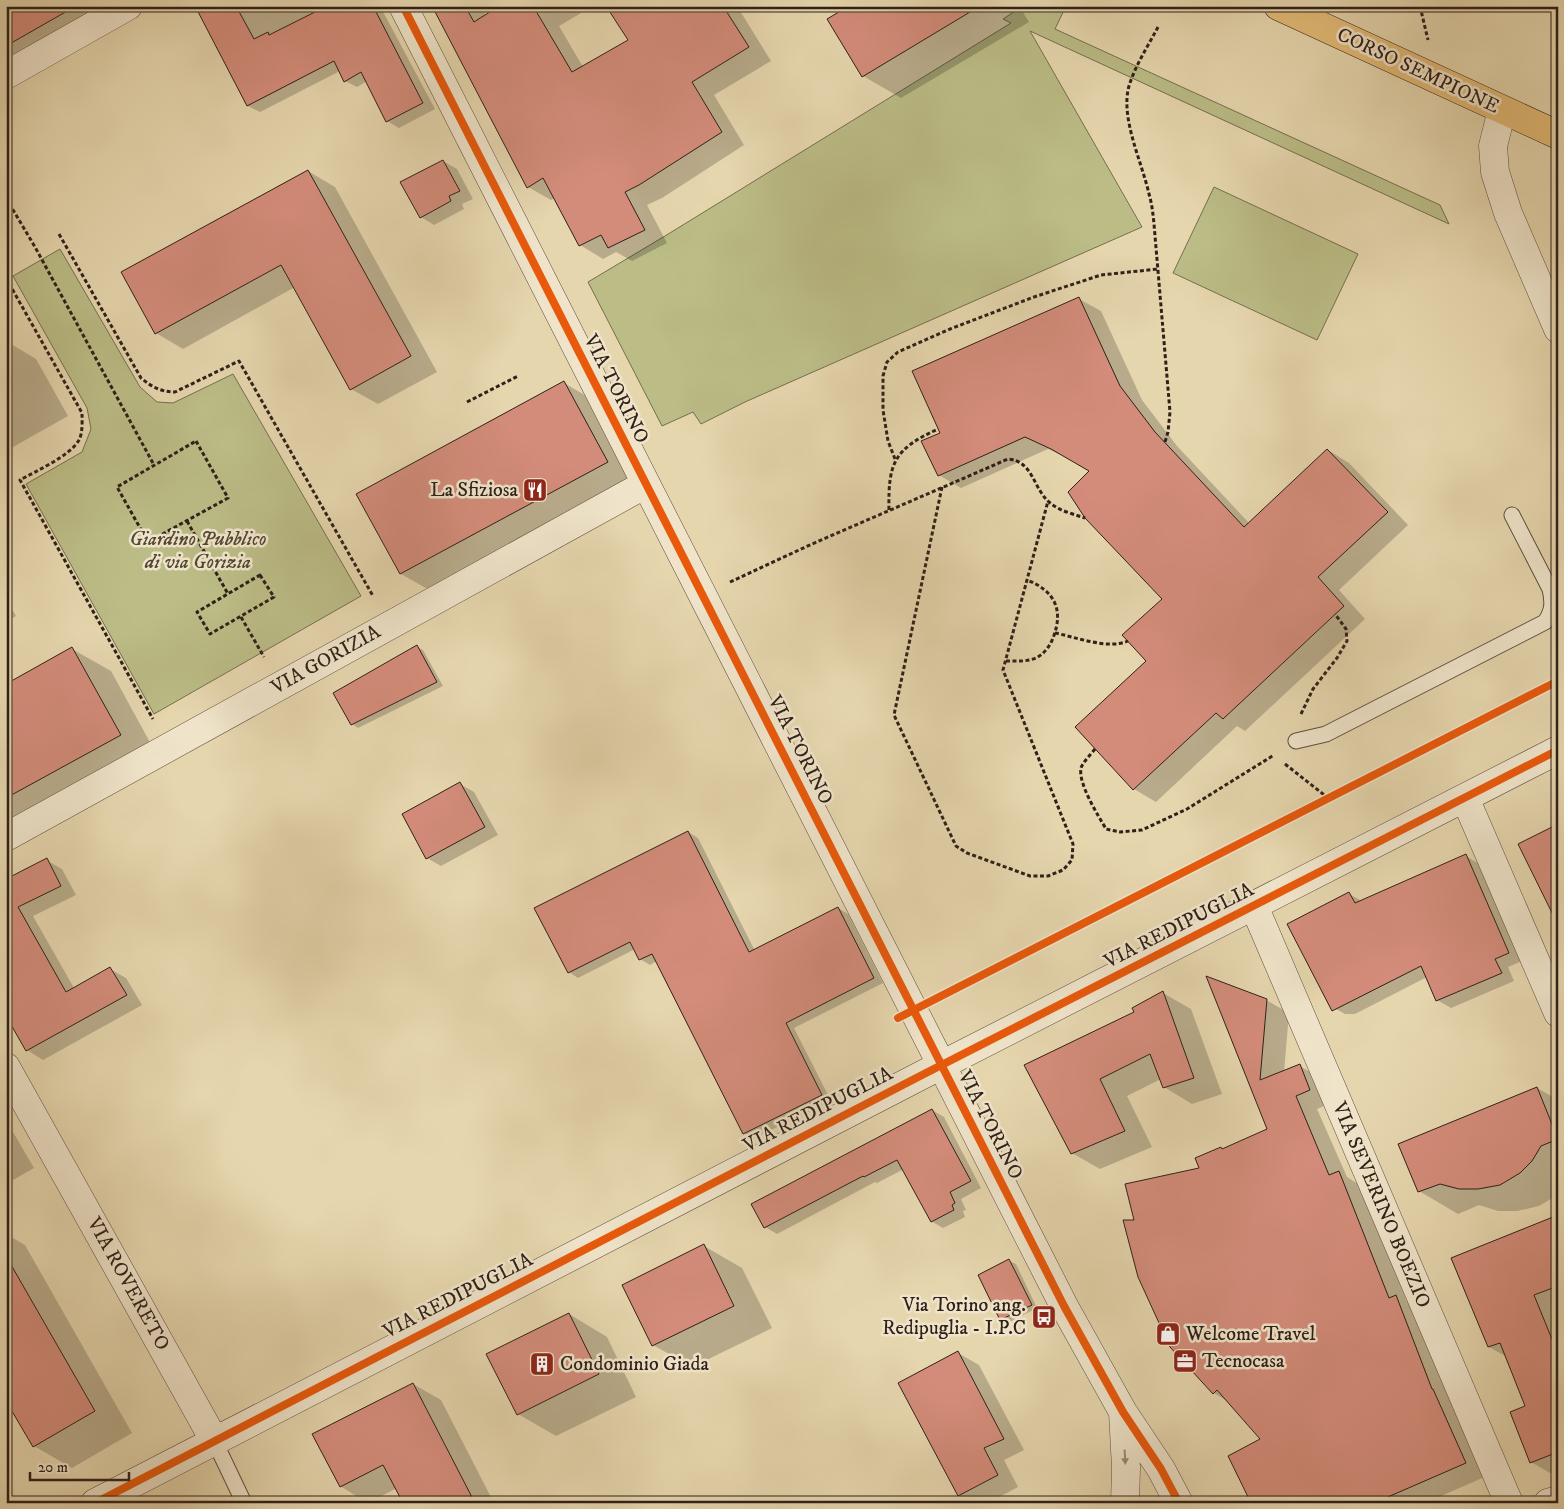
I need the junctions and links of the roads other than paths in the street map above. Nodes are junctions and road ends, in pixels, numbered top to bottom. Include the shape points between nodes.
1 (128, 6) edge
2 (403, 6) edge
3 (1278, 6) edge
4 (6, 75) edge
5 (1502, 110) junction
6 (1558, 136) edge
7 (1558, 329) edge
8 (646, 484) junction
9 (1512, 515) dead end
10 (1296, 741) road end
11 (1558, 750) edge
12 (1465, 798) junction
13 (6, 836) edge
14 (1254, 906) junction
15 (1558, 1013) edge
16 (942, 1066) junction
17 (6, 1067) edge
18 (1123, 1412) junction
19 (214, 1440) junction
20 (1558, 1500) edge
21 (94, 1503) edge
22 (244, 1503) edge
23 (1125, 1503) edge
24 (1179, 1503) edge
25 (1509, 1503) edge
26 (1548, 1503) edge

1 - 4 street
2 - 8 street, VIA TORINO
3 - 5 main road, CORSO SEMPIONE
5 - 6 main road, CORSO SEMPIONE
5 - 7 street via 1493,146 1495,172 1508,213
8 - 13 street, VIA GORIZIA
8 - 16 street, VIA TORINO
9 - 10 lane via 1550,589 1550,615 1545,622 1326,734
11 - 12 street, VIA REDIPUGLIA
12 - 14 street, VIA REDIPUGLIA
12 - 15 street
14 - 16 street, VIA REDIPUGLIA
14 - 25 street, VIA SEVERINO BOEZIO
16 - 18 street, VIA TORINO via 1064,1306
16 - 19 street, VIA REDIPUGLIA
17 - 19 street, VIA ROVERETO
18 -> 23 street, VIA TORINO
18 - 24 street, VIA TORINO
19 - 21 street, VIA REDIPUGLIA
19 - 22 lane, VIA ROVERETO
20 - 26 street

